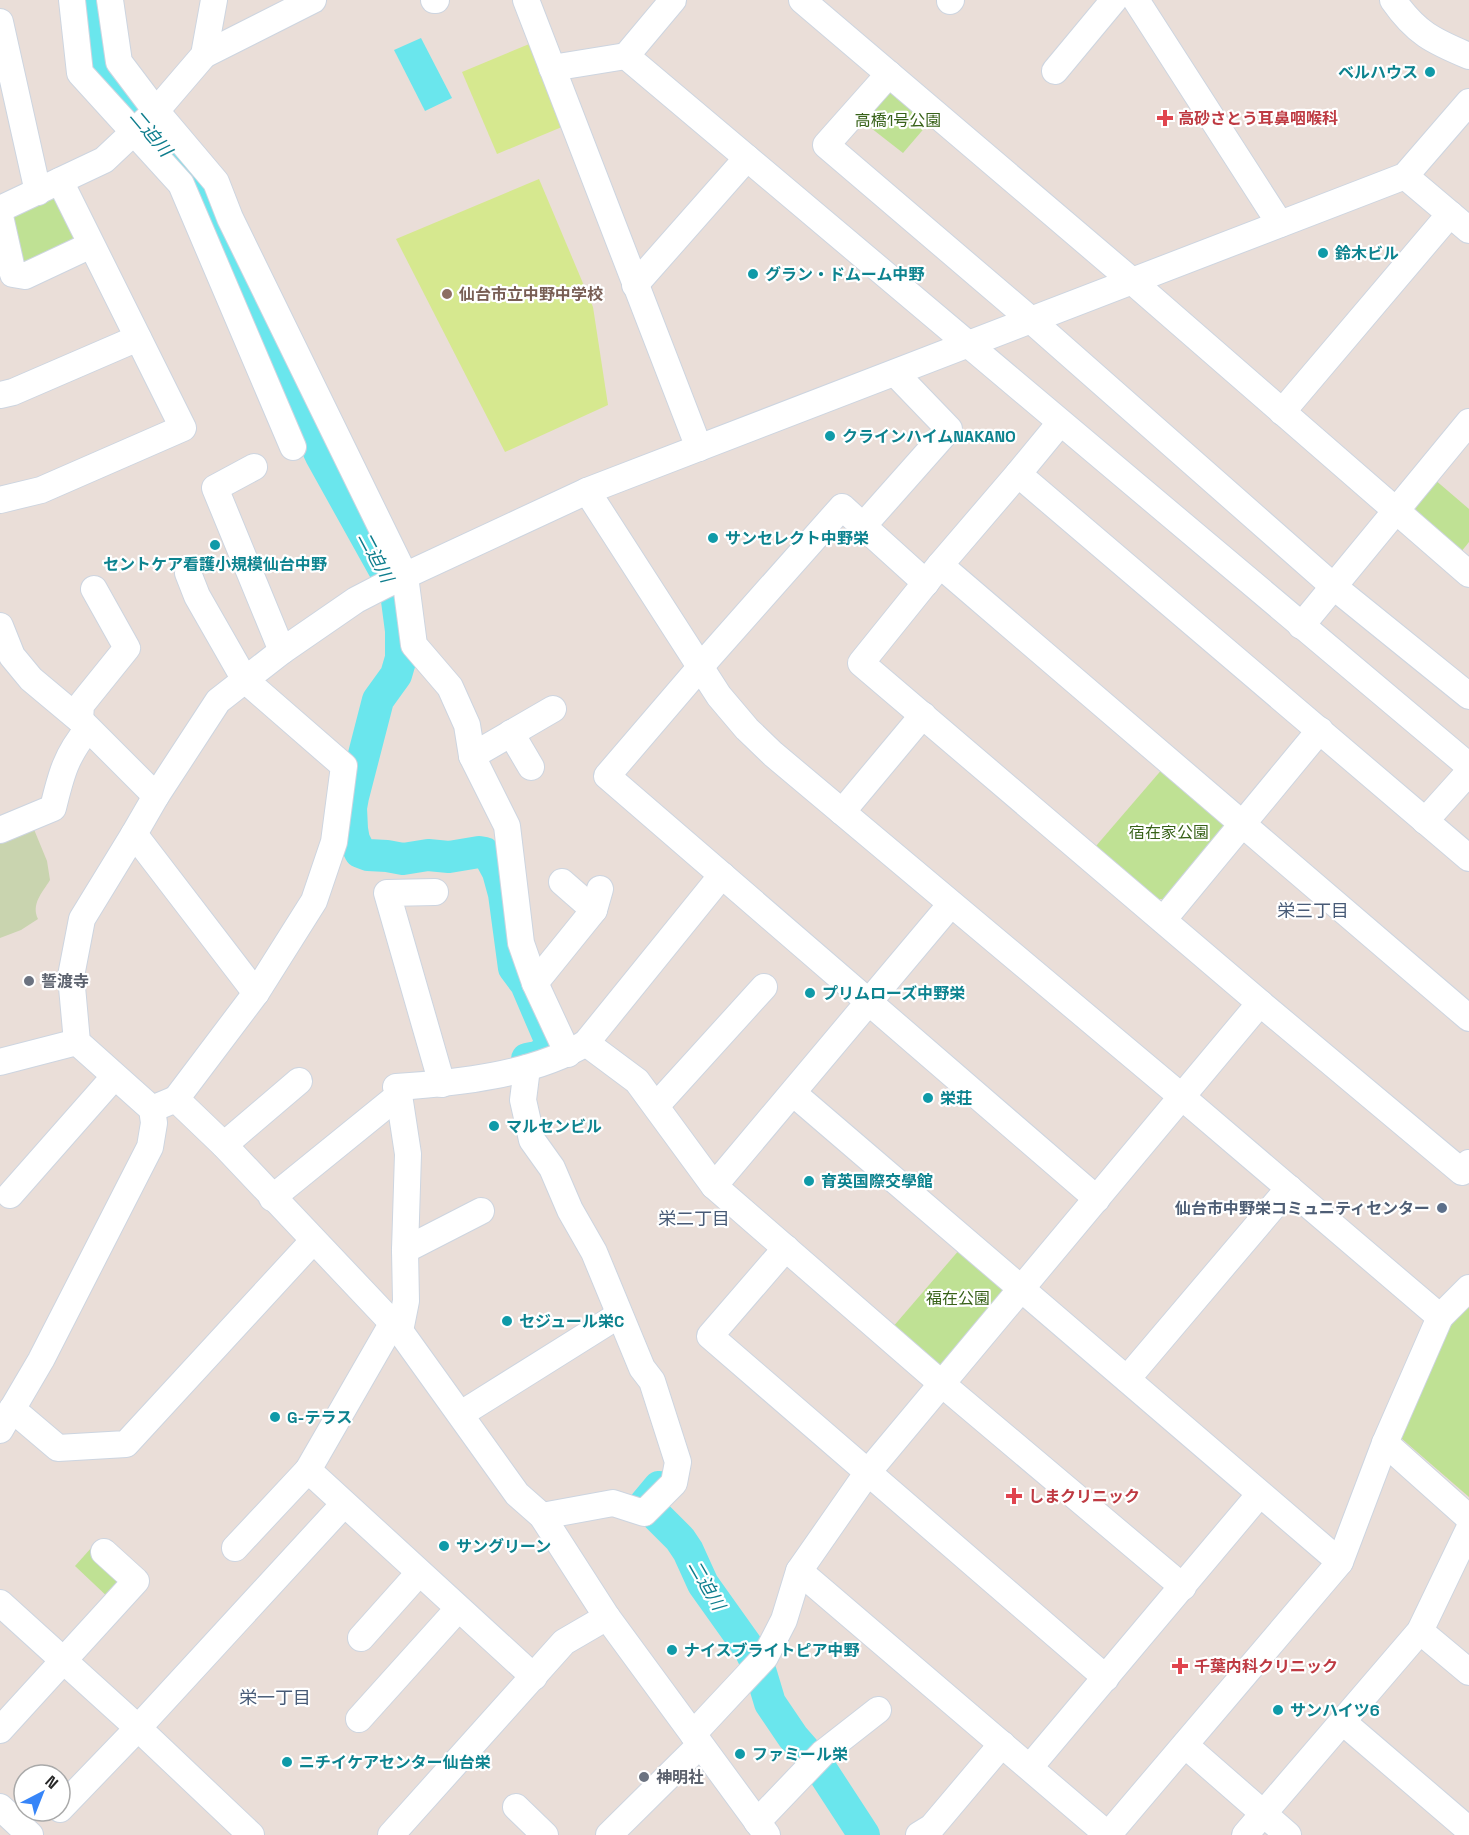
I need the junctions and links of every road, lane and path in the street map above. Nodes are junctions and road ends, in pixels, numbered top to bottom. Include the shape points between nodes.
1 (72, 0) edge
2 (110, 0) edge
3 (214, 0) edge
4 (313, 0) edge
5 (526, 0) edge
6 (673, 0) edge
7 (802, 0) edge
8 (1114, 0) edge
9 (1136, 0) edge
10 (1394, 0) edge
11 (0, 22) edge
12 (204, 55) junction
13 (626, 56) junction
14 (1469, 56) edge
15 (552, 68) junction
16 (1055, 71) dead end
17 (889, 74) junction
18 (1469, 102) edge
19 (155, 111) junction
20 (134, 131) junction
21 (747, 158) junction
22 (1406, 176) junction
23 (49, 187) junction
24 (0, 209) edge
25 (0, 216) edge
26 (1280, 224) junction
27 (1464, 224) edge
28 (92, 245) junction
29 (1132, 281) junction
30 (635, 285) junction
31 (1031, 320) junction
32 (138, 338) junction
33 (968, 345) junction
34 (896, 373) junction
35 (0, 395) edge
36 (1282, 412) junction
37 (1060, 423) junction
38 (1468, 425) edge
39 (293, 447) dead end
40 (699, 448) junction
41 (254, 466) dead end
42 (1018, 474) junction
43 (587, 491) junction
44 (0, 500) edge
45 (1395, 510) junction
46 (863, 526) junction
47 (188, 573) dead end
48 (933, 574) junction
49 (1469, 574) edge
50 (397, 580) junction
51 (1333, 586) junction
52 (94, 589) dead end
53 (1301, 626) junction
54 (0, 627) edge
55 (282, 651) junction
56 (701, 667) junction
57 (245, 680) junction
58 (1469, 696) edge
59 (553, 709) dead end
60 (923, 715) junction
61 (84, 725) junction
62 (1320, 730) junction
63 (511, 733) junction
64 (472, 756) junction
65 (1469, 766) edge
66 (531, 767) dead end
67 (1469, 772) edge
68 (156, 796) junction
69 (842, 812) junction
70 (1425, 821) junction
71 (1242, 824) junction
72 (0, 830) edge
73 (134, 834) junction
74 (1469, 858) edge
75 (722, 875) junction
76 (562, 882) dead end
77 (435, 892) dead end
78 (951, 904) junction
79 (1162, 920) junction
80 (535, 983) junction
81 (765, 987) dead end
82 (256, 993) junction
83 (869, 1002) junction
84 (1260, 1003) junction
85 (1469, 1018) edge
86 (77, 1042) junction
87 (577, 1049) junction
88 (1, 1063) edge
89 (527, 1068) junction
90 (114, 1077) junction
91 (298, 1081) dead end
92 (441, 1084) junction
93 (793, 1093) junction
94 (399, 1095) junction
95 (1182, 1097) junction
96 (176, 1099) junction
97 (656, 1106) junction
98 (152, 1109) junction
99 (224, 1145) junction
100 (1469, 1163) edge
101 (714, 1186) junction
102 (1289, 1188) junction
103 (10, 1195) dead end
104 (272, 1198) junction
105 (1097, 1199) junction
106 (482, 1211) dead end
107 (313, 1241) junction
108 (786, 1248) junction
109 (405, 1250) junction
110 (1469, 1288) edge
111 (1021, 1289) junction
112 (619, 1315) junction
113 (1440, 1317) junction
114 (396, 1328) junction
115 (1126, 1379) junction
116 (942, 1383) junction
117 (461, 1414) junction
118 (6, 1420) edge
119 (1385, 1443) junction
120 (308, 1470) junction
121 (868, 1472) junction
122 (1259, 1495) junction
123 (344, 1504) junction
124 (542, 1516) junction
125 (1469, 1518) edge
126 (1469, 1529) edge
127 (236, 1548) dead end
128 (104, 1552) dead end
129 (1340, 1562) junction
130 (799, 1571) junction
131 (419, 1573) junction
132 (1183, 1587) junction
133 (0, 1603) edge
134 (458, 1609) junction
135 (607, 1617) junction
136 (1420, 1631) junction
137 (361, 1638) dead end
138 (64, 1661) junction
139 (1469, 1672) edge
140 (534, 1677) junction
141 (1106, 1678) junction
142 (878, 1710) dead end
143 (359, 1719) dead end
144 (1343, 1722) junction
145 (138, 1728) junction
146 (0, 1730) edge
147 (696, 1739) junction
148 (1002, 1744) junction
149 (1185, 1745) junction
150 (1030, 1767) junction
151 (72, 1797) edge
152 (0, 1807) edge
153 (516, 1807) dead end
154 (1263, 1814) junction
155 (47, 1823) edge
156 (762, 1828) edge
157 (1469, 1830) edge
158 (30, 1835) edge
159 (35, 1835) edge
160 (251, 1835) edge
161 (391, 1835) edge
162 (545, 1835) edge
163 (609, 1835) edge
164 (919, 1835) edge
165 (1108, 1835) edge
166 (1245, 1835) edge
167 (1288, 1835) edge

1 - 20 street via 80,73
2 - 19 street via 119,62
3 - 12 street
4 - 12 street
5 - 15 street
6 - 13 street
7 - 17 street
8 - 16 street
9 - 26 street
10 - 14 street via 1407,20 1434,41
11 - 23 street
12 - 19 street
13 - 15 street
13 - 21 street
15 - 30 street
17 - 29 street
17 - 31 street via 826,145
18 - 22 street
19 - 20 street
19 - 50 street via 216,182
20 - 23 street via 104,160
20 - 39 street via 181,184
21 - 30 street
21 - 33 street
22 - 26 street
22 - 27 street
23 - 24 street
23 - 28 street
25 - 28 street via 13,274 25,276
26 - 29 street
27 - 36 street
28 - 32 street
29 - 31 street
29 - 36 street
30 - 40 street
31 - 33 street
31 - 51 street
32 - 35 street
32 - 44 street via 183,428 41,490
33 - 34 street
33 - 37 street
34 - 40 street
34 - 46 street via 949,429
36 - 45 street
37 - 42 street
37 - 53 street
38 - 45 street
40 - 43 street
41 - 55 street via 215,488
42 - 48 street
42 - 62 street
43 - 50 street
43 - 56 street
45 - 49 street
45 - 51 street
46 - 48 street
46 - 56 street via 842,507
47 - 57 street
48 - 60 street via 861,663
48 - 71 street
50 - 55 street via 356,600
50 - 64 street via 414,645 450,687 467,725
51 - 53 street
51 - 58 street
52 - 61 street via 127,648 81,705
53 - 65 street
54 - 61 street via 12,656
55 - 57 street
56 - 69 street via 747,729
56 - 75 street via 608,776
57 - 68 street via 218,702
57 - 82 street via 344,766 334,842 314,902
59 - 63 street
60 - 69 street
60 - 79 street
61 - 68 street
61 - 72 street via 63,766 53,808
62 - 70 street
62 - 71 street
63 - 64 street
63 - 66 street
64 - 80 street via 507,826 521,943
67 - 70 street
68 - 73 street
69 - 78 street
70 - 74 street
71 - 79 street
71 - 85 street
73 - 82 street
73 - 86 street via 81,919 71,976
75 - 83 street
75 - 87 street
76 - 80 street via 597,900
77 - 92 street via 387,893
78 - 83 street
78 - 95 street
79 - 84 street
80 - 87 street
81 - 97 street
82 - 96 street
83 - 93 street
83 - 105 street
84 - 95 street
84 - 100 street via 1462,1172
86 - 88 street
86 - 90 street
87 - 89 street
87 - 97 street via 636,1081
89 - 92 street
89 - 112 street via 523,1100 532,1140 552,1168 594,1252
90 - 98 street
90 - 103 street
91 - 99 street
92 - 94 street via 396,1087
93 - 101 street
93 - 111 street
94 - 104 street
94 - 109 street via 408,1154
95 - 102 street
95 - 105 street
96 - 98 street
96 - 99 street
97 - 101 street
98 - 118 street via 150,1147
99 - 104 street
101 - 108 street
102 - 113 street
102 - 115 street
104 - 107 street
105 - 111 street
106 - 109 street
107 - 114 street
107 - 118 street via 126,1444 58,1448
108 - 116 street
108 - 121 street via 710,1336
109 - 114 street via 406,1301
110 - 113 street
111 - 115 street
111 - 116 street
112 - 117 street
112 - 124 street via 642,1368 652,1381 678,1462 674,1484 650,1508 613,1503
113 - 119 street
114 - 117 street
114 - 120 street
115 - 122 street
116 - 121 street
116 - 132 street
117 - 124 street via 517,1494
119 - 125 street
119 - 129 street
120 - 123 street
120 - 127 street
121 - 130 street
121 - 141 street
122 - 129 street
122 - 132 street
123 - 131 street
123 - 145 street
124 - 135 street
126 - 136 street
128 - 138 street via 136,1581
129 - 149 street
130 - 147 street via 784,1620 759,1664
130 - 148 street
131 - 134 street
131 - 137 street
132 - 141 street
133 - 138 street
134 - 140 street
134 - 143 street
135 - 140 street via 564,1642
135 - 147 street
136 - 139 street
136 - 144 street
138 - 145 street
138 - 146 street
140 - 161 street
141 - 150 street
142 - 156 street via 817,1759
144 - 154 street
144 - 157 street
145 - 151 street
145 - 160 street
147 - 156 street
147 - 163 street
148 - 150 street
148 - 164 street via 932,1827
149 - 154 street
149 - 165 street
150 - 165 street
152 - 158 street
153 - 162 street
154 - 166 street
154 - 167 street
155 - 159 street

